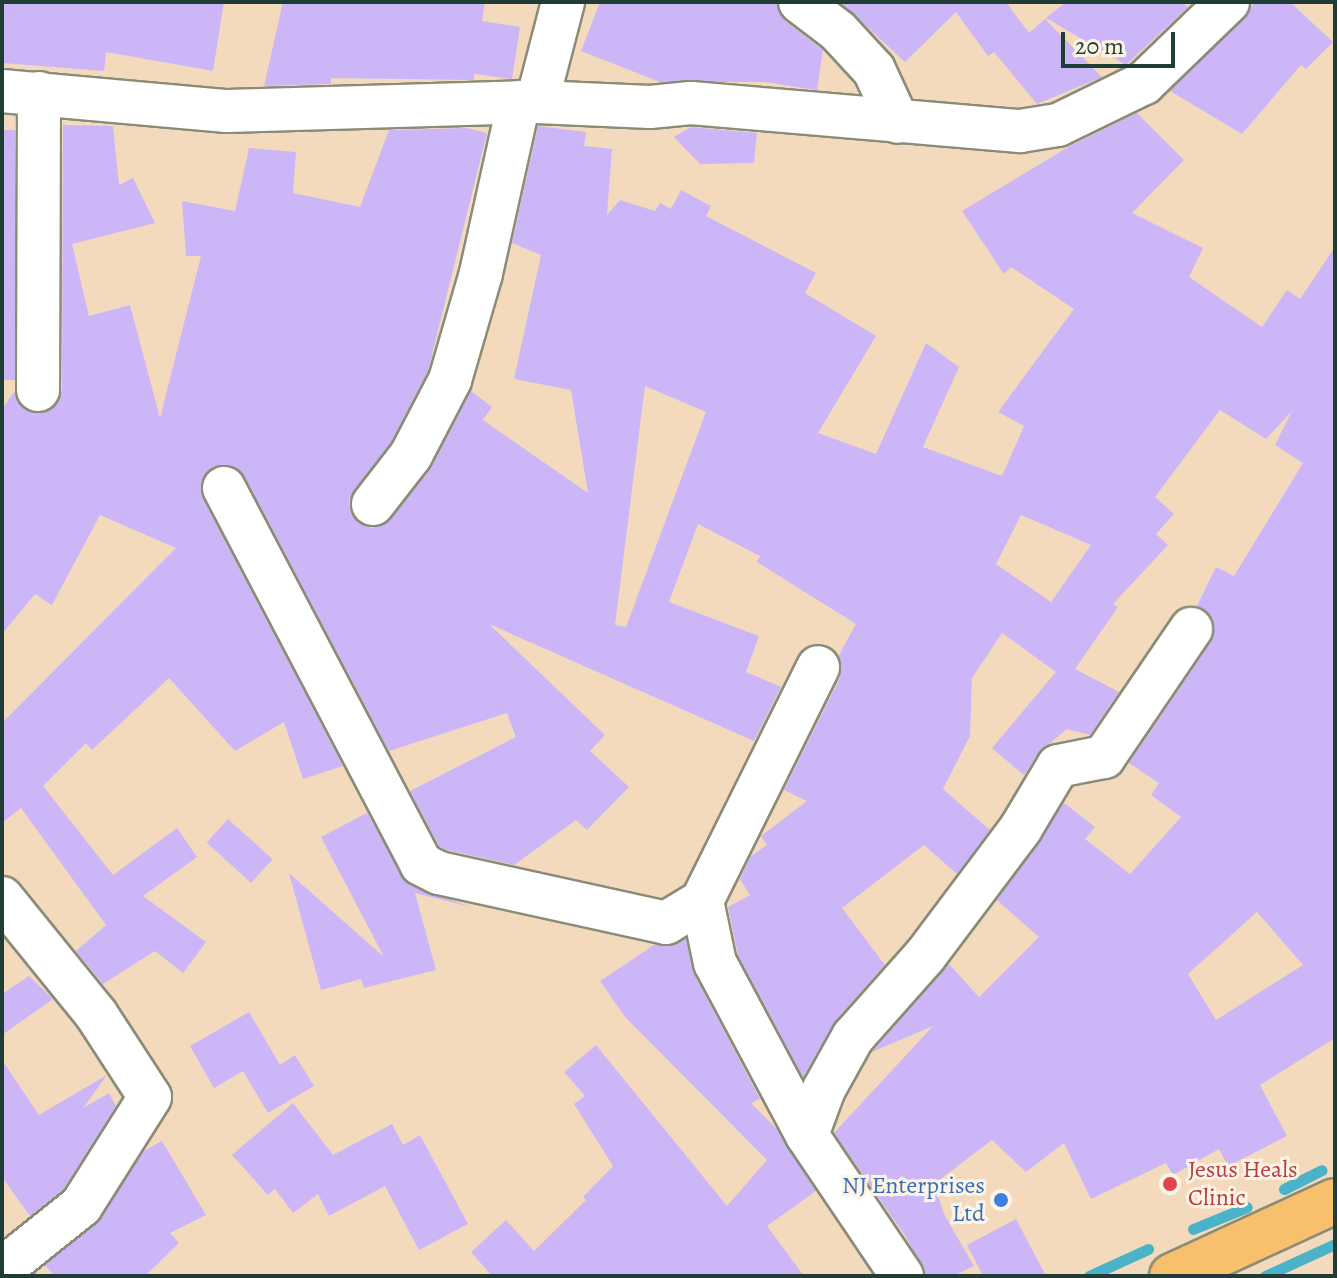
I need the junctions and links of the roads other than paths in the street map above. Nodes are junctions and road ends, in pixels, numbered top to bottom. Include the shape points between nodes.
1 (563, 2) edge
2 (800, 2) edge
3 (1228, 2) edge
4 (20, 92) edge
5 (528, 102) junction
6 (898, 122) junction
7 (38, 390) dead end
8 (224, 488) dead end
9 (373, 504) dead end
10 (1191, 629) dead end
11 (818, 667) dead end
12 (2, 898) edge
13 (702, 901) junction
14 (807, 1135) junction
15 (1335, 1201) edge
16 (2, 1269) edge
17 (1201, 1271) edge
18 (902, 1276) edge

1 - 5 street
2 - 6 street via 838,31 874,70
3 - 6 street via 1144,83 1058,125 1020,131
4 - 5 street via 227,111
4 - 7 street
5 - 6 street via 650,107 691,103
5 - 9 street via 450,380 411,455
8 - 13 street via 421,864 439,873 666,923
10 - 14 street via 1104,757 1058,766 1021,828 925,956 853,1037 824,1089
11 - 13 street
12 - 16 street via 96,1014 150,1097 81,1206
13 - 14 street via 715,963
14 - 18 street
15 - 17 main road

